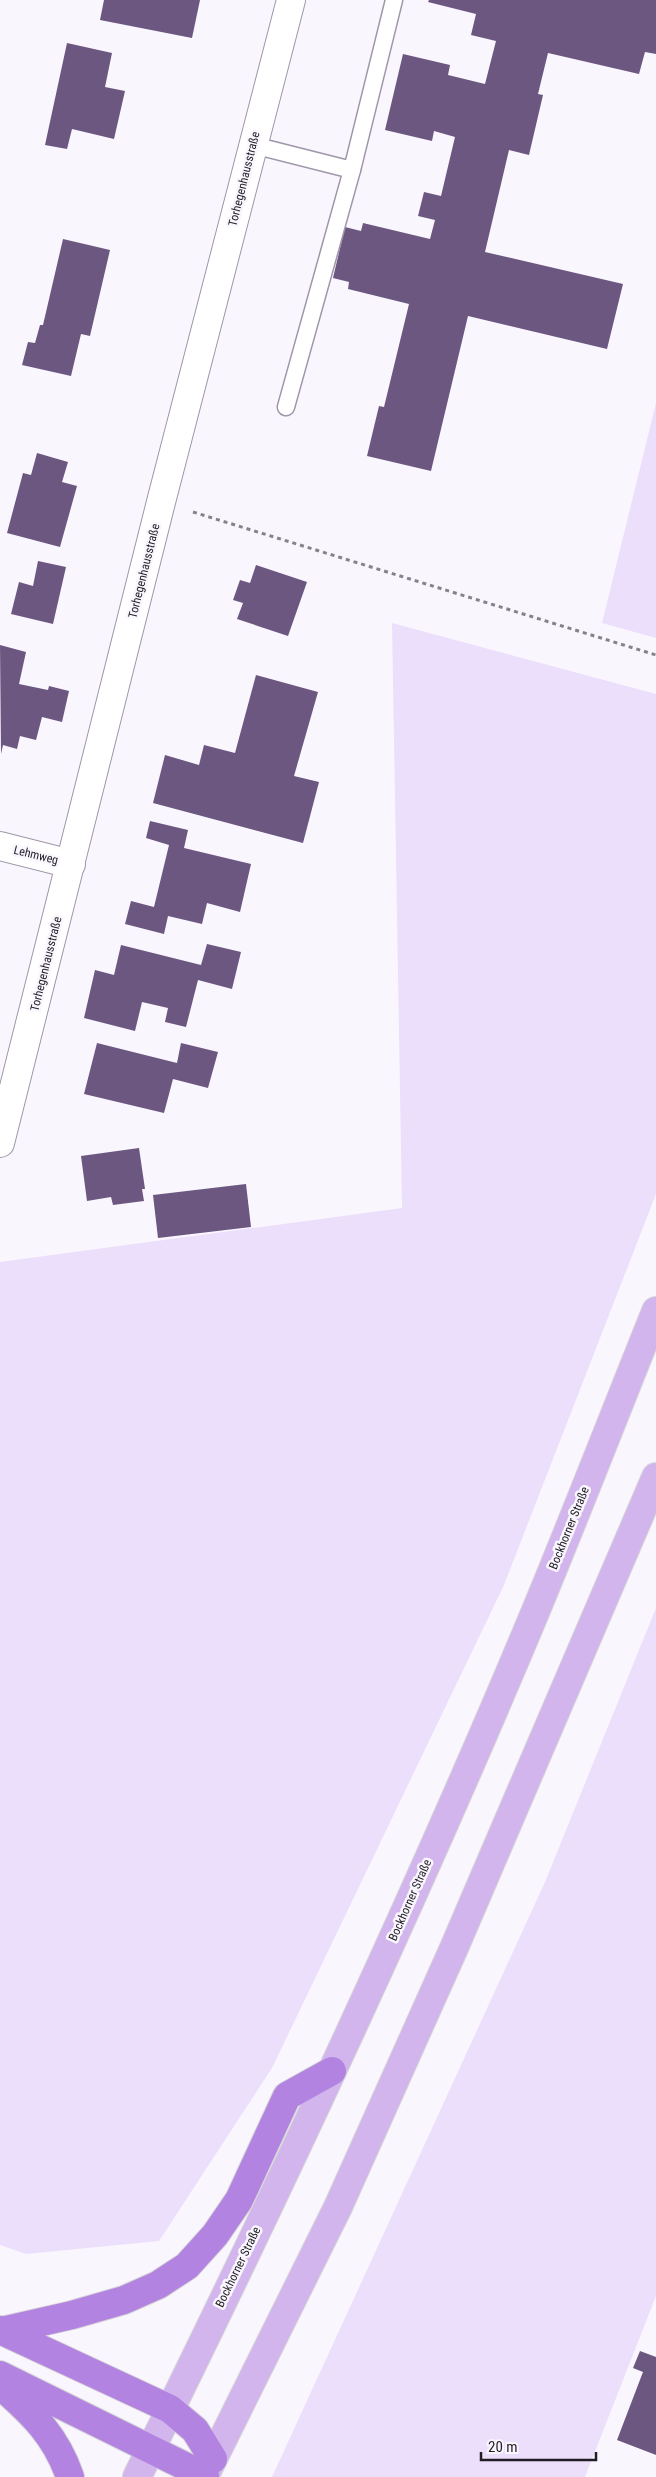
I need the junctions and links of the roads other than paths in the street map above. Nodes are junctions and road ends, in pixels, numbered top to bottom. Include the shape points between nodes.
1 (291, 0) edge
2 (394, 0) edge
3 (253, 145) junction
4 (352, 170) junction
5 (286, 408) dead end
6 (0, 846) edge
7 (71, 864) junction
8 (0, 1142) edge
9 (656, 1311) edge
10 (656, 1477) edge
11 (332, 2071) junction
12 (1, 2330) edge
13 (0, 2375) edge
14 (0, 2384) edge
15 (170, 2409) junction
16 (151, 2449) junction
17 (207, 2470) edge
18 (70, 2477) edge
19 (137, 2477) edge

1 - 3 street, Torhegenhausstraße
2 - 4 lane
3 - 4 lane
3 - 7 street, Torhegenhausstraße via 160,502
4 - 5 lane
6 - 7 street, Lehmweg
7 - 8 street, Torhegenhausstraße
9 - 11 main road, Bockhorner Straße via 447,1818
10 - 17 main road via 458,1939 338,2207
11 - 12 highway via 287,2096 239,2200 187,2266 158,2285 124,2300
11 - 15 main road, Bockhorner Straße
12 - 15 highway
13 - 16 highway
14 - 18 highway via 37,2417 62,2454
15 - 16 main road, Bockhorner Straße
15 - 17 highway via 195,2430
16 - 17 highway
16 - 19 main road, Bockhorner Straße

